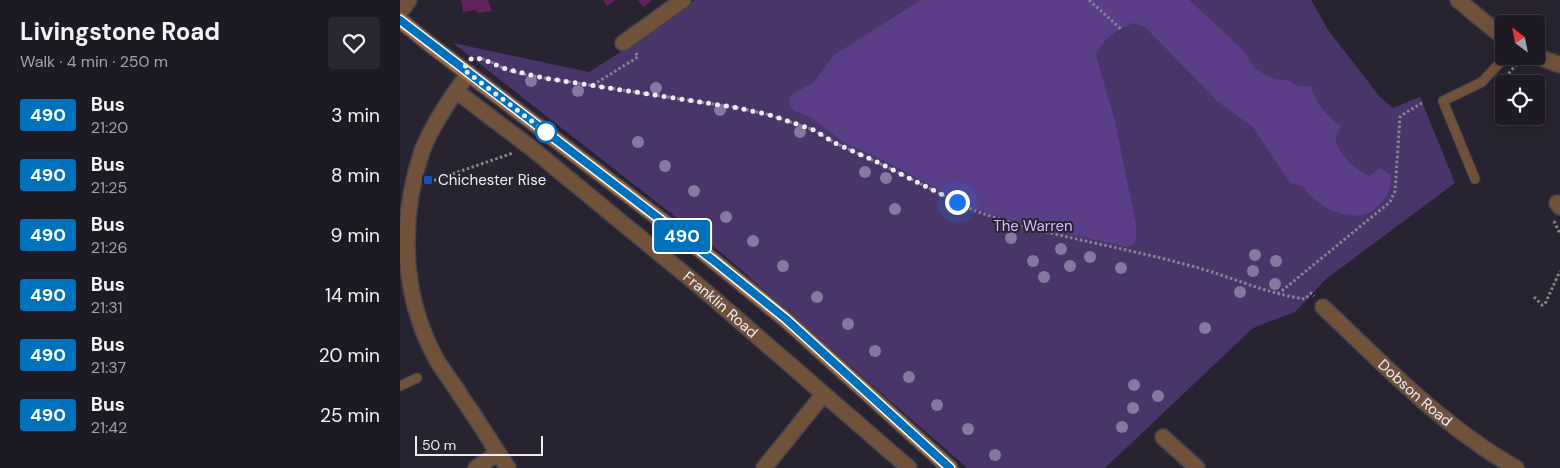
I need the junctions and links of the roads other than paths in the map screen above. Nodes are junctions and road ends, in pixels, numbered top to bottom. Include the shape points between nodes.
1 (409, 0) edge
2 (683, 0) edge
3 (1458, 0) edge
4 (400, 12) edge
5 (400, 20) edge
6 (1495, 31) edge
7 (624, 42) road end
8 (1545, 59) edge
9 (1498, 65) edge
10 (1560, 65) edge
11 (466, 71) junction
12 (456, 91) junction
13 (1475, 179) dead end
14 (403, 207) edge
15 (405, 289) edge
16 (1323, 306) road end
17 (417, 378) dead end
18 (400, 386) edge
19 (823, 395) junction
20 (1163, 437) dead end
21 (498, 453) junction
22 (476, 468) edge
23 (508, 468) edge
24 (764, 468) edge
25 (909, 468) edge
26 (950, 468) edge
27 (1197, 468) edge
28 (1516, 468) edge

1 - 4 street
2 - 7 street
3 - 6 street
5 - 11 street
8 - 10 street
9 - 13 lane via 1482,82 1443,102
11 - 12 street
11 - 26 street via 699,248 778,313
12 - 14 street via 422,150
12 - 19 street, Franklin Road via 530,146 705,291
14 - 15 street
15 - 21 street via 434,356
16 - 28 street, Dobson Road via 1410,389 1458,429
17 - 18 lane
19 - 24 street
19 - 25 street, Franklin Road
20 - 27 street
21 - 22 street
21 - 23 street

